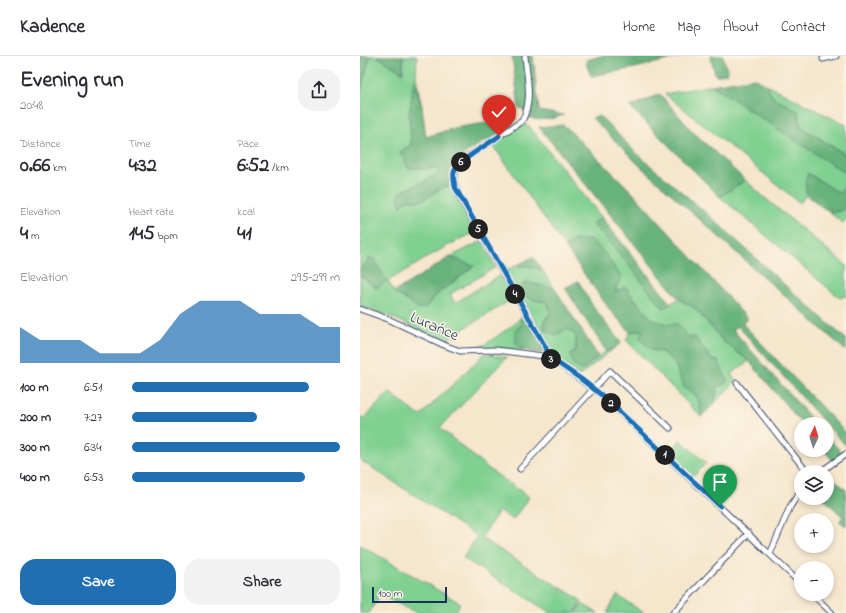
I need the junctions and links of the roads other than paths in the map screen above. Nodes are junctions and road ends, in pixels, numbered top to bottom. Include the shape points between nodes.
1 (525, 56) edge
2 (836, 56) edge
3 (823, 59) dead end
4 (360, 309) edge
5 (549, 357) junction
6 (737, 383) dead end
7 (594, 389) junction
8 (670, 428) dead end
9 (846, 454) edge
10 (801, 465) edge
11 (830, 465) edge
12 (520, 469) dead end
13 (794, 500) edge
14 (749, 533) junction
15 (770, 554) junction
16 (794, 577) edge
17 (819, 601) edge
18 (673, 613) edge
19 (832, 613) edge

1 - 5 street via 528,100 527,112 522,121 461,161 454,170 454,179 461,199
2 - 3 street
4 - 5 street, Lurańce via 460,351 496,350
5 - 7 street
6 - 10 street
7 - 8 street via 610,370
7 - 12 street
7 - 14 street
9 - 11 street
13 - 15 street
14 - 15 street
14 - 18 street
15 - 16 street
17 - 19 street

